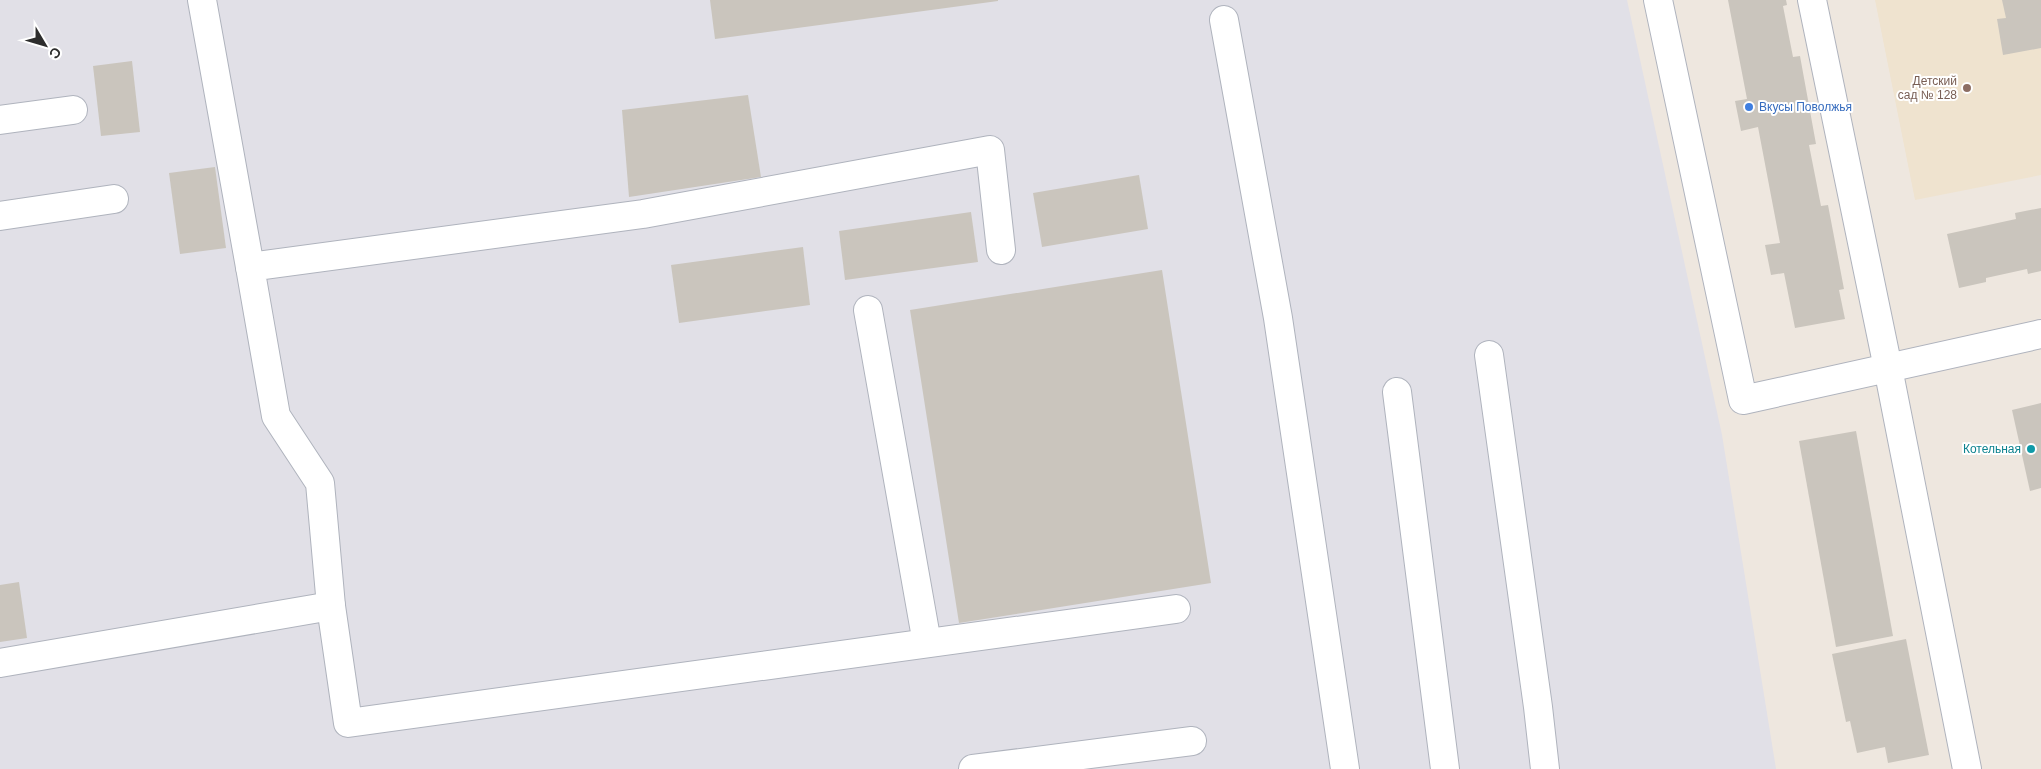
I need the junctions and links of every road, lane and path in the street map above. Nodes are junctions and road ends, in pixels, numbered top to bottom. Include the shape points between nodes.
1 (202, 0) edge
2 (1658, 0) edge
3 (1812, 0) edge
4 (1224, 20) dead end
5 (73, 110) dead end
6 (0, 120) edge
7 (114, 200) dead end
8 (0, 216) edge
9 (1002, 250) dead end
10 (250, 267) junction
11 (868, 310) dead end
12 (2041, 334) edge
13 (1489, 355) dead end
14 (1888, 368) junction
15 (1397, 392) dead end
16 (331, 606) junction
17 (1176, 609) dead end
18 (927, 643) junction
19 (0, 663) edge
20 (1192, 741) dead end
21 (989, 768) edge
22 (1345, 769) edge
23 (1445, 769) edge
24 (1545, 769) edge
25 (1967, 769) edge

1 - 10 lane
2 - 14 lane via 1743,400
3 - 14 lane
4 - 22 lane via 1278,318
5 - 6 lane
7 - 8 lane
9 - 10 lane via 990,150 643,214
10 - 16 lane via 276,416 320,483
11 - 18 lane
12 - 14 lane
13 - 24 lane
14 - 25 lane
15 - 23 lane
16 - 18 lane via 348,723
16 - 19 lane
17 - 18 lane
20 - 21 lane

